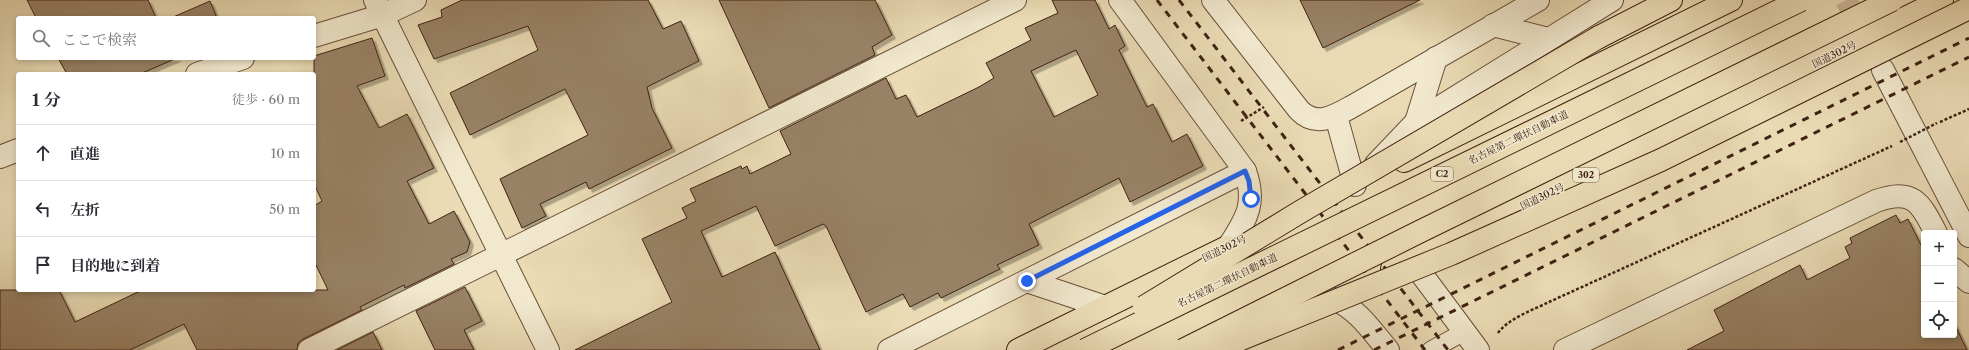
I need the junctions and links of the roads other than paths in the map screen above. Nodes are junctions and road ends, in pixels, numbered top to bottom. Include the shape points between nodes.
1 (415, 0) edge
2 (1015, 0) edge
3 (1120, 0) edge
4 (1213, 0) edge
5 (1538, 0) edge
6 (1612, 0) edge
7 (1672, 0) edge
8 (1801, 0) edge
9 (1892, 0) edge
10 (1942, 0) edge
11 (1721, 1) edge
12 (379, 8) edge
13 (1969, 8) edge
14 (1494, 25) junction
15 (316, 35) edge
16 (1548, 39) junction
17 (1436, 58) junction
18 (237, 60) edge
19 (1883, 70) dead end
20 (204, 72) edge
21 (1336, 116) junction
22 (1416, 122) junction
23 (16, 151) edge
24 (0, 157) edge
25 (1245, 171) junction
26 (1355, 185) junction
27 (1935, 230) edge
28 (1969, 236) edge
29 (1229, 246) junction
30 (1423, 253) junction
31 (502, 256) junction
32 (1957, 272) edge
33 (1027, 281) junction
34 (1969, 282) edge
35 (1333, 298) junction
36 (1105, 307) junction
37 (1464, 332) junction
38 (309, 350) edge
39 (548, 350) edge
40 (889, 350) edge
41 (1018, 350) edge
42 (1074, 350) edge
43 (1085, 350) edge
44 (1183, 350) edge
45 (1214, 350) edge
46 (1229, 350) edge
47 (1388, 350) edge
48 (1431, 350) edge
49 (1478, 350) edge
50 (1565, 350) edge

1 - 12 street
2 - 31 street
3 - 25 street
4 - 21 street via 1299,110 1312,119 1330,119
5 - 14 street
6 - 16 street
7 - 42 highway, bridge via 1598,37 1306,208
8 - 43 highway, 名古屋第二環状自動車道 / C2, bridge
9 - 44 highway, bridge
10 - 30 highway, 国道302号 / 302
11 - 26 highway, 国道302号
12 - 15 street
12 - 31 street
13 - 45 highway, bridge via 1662,160 1451,254
14 - 16 street
14 - 17 street
16 - 22 street
17 - 21 street
17 - 22 street
18 - 20 street
19 - 28 street
21 - 26 street
22 - 26 street
23 - 24 street
25 - 29 street via 1251,199 1246,218
25 - 33 street
26 - 29 highway, 国道302号
27 - 50 street via 1924,208 1913,200 1900,195 1888,197
29 - 36 highway, 国道302号
30 - 35 highway, 国道302号 / 302
30 - 37 street via 1423,276
31 - 38 street
31 - 39 street
32 - 34 street
33 - 36 street
33 - 40 street
35 - 46 highway, 国道302号 / 302
35 - 47 street via 1345,303 1360,317
36 - 41 highway, 国道302号
37 - 48 lane
37 - 49 street

